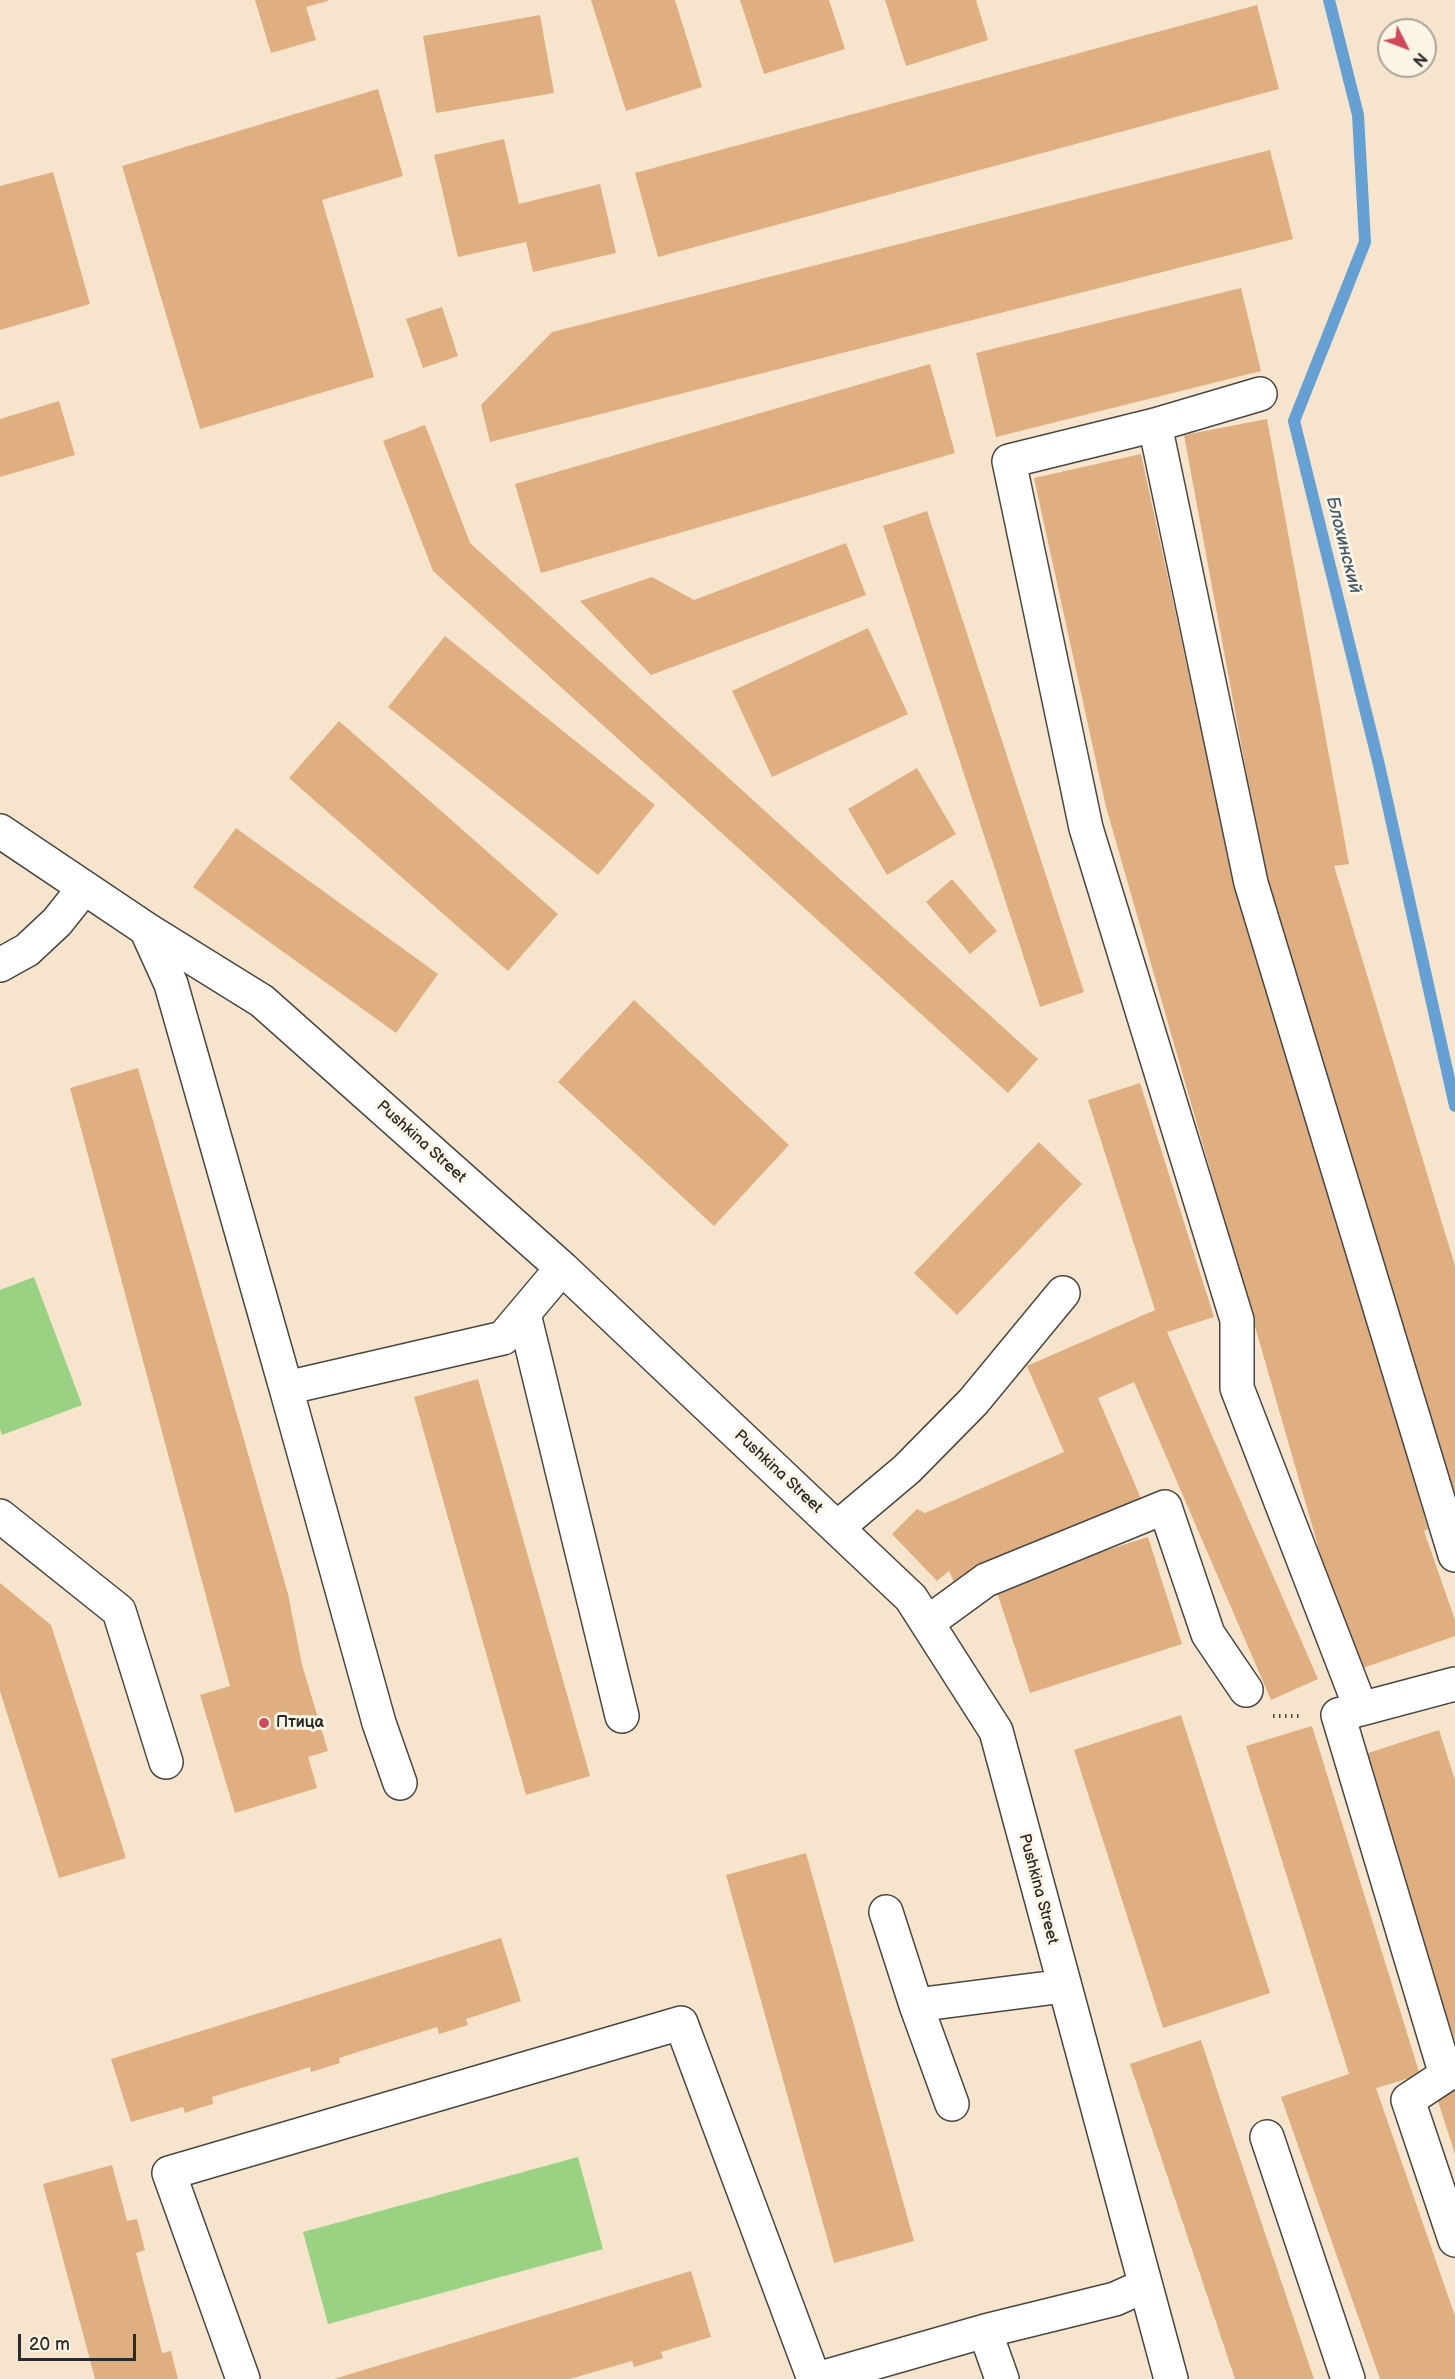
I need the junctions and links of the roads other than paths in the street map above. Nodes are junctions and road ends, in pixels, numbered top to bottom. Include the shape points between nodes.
1 (1260, 394) dead end
2 (1155, 425) junction
3 (0, 831) edge
4 (84, 888) junction
5 (146, 929) junction
6 (0, 965) edge
7 (562, 1268) junction
8 (1064, 1293) dead end
9 (524, 1314) junction
10 (286, 1388) junction
11 (0, 1516) edge
12 (837, 1528) junction
13 (1455, 1555) edge
14 (927, 1623) junction
15 (1454, 1688) edge
16 (1246, 1690) road end
17 (1350, 1712) junction
18 (622, 1716) dead end
19 (166, 1762) dead end
20 (400, 1783) dead end
21 (886, 1912) dead end
22 (1064, 1986) junction
23 (916, 2005) junction
24 (952, 2104) dead end
25 (1267, 2137) dead end
26 (1455, 2240) edge
27 (1144, 2286) junction
28 (985, 2331) junction
29 (243, 2379) edge
30 (816, 2379) edge
31 (1002, 2379) edge
32 (1171, 2379) edge
33 (1348, 2379) edge

1 - 2 street
2 - 13 street via 1251,883
2 - 17 street via 1009,461 1086,828 1237,1320 1237,1388
3 - 4 street, Pushkina Street
4 - 5 street, Pushkina Street
4 - 6 street via 57,922
5 - 7 street, Pushkina Street via 262,1001
5 - 10 street via 171,984
7 - 9 street
7 - 12 street, Pushkina Street
8 - 12 street via 973,1402 907,1468
9 - 10 street via 504,1338
9 - 18 street
10 - 20 street via 379,1723
11 - 19 street via 119,1611
12 - 14 street, Pushkina Street via 911,1598
14 - 16 street via 986,1580 1165,1507 1208,1634
14 - 22 street, Pushkina Street via 996,1731
15 - 17 street
17 - 26 street via 1446,2075 1408,2100
21 - 23 street
22 - 23 street
22 - 27 street, Pushkina Street
23 - 24 street
25 - 33 street
27 - 28 street via 1115,2299
27 - 32 street, Pushkina Street
28 - 30 street
28 - 31 street
29 - 30 street via 169,2173 681,2023

